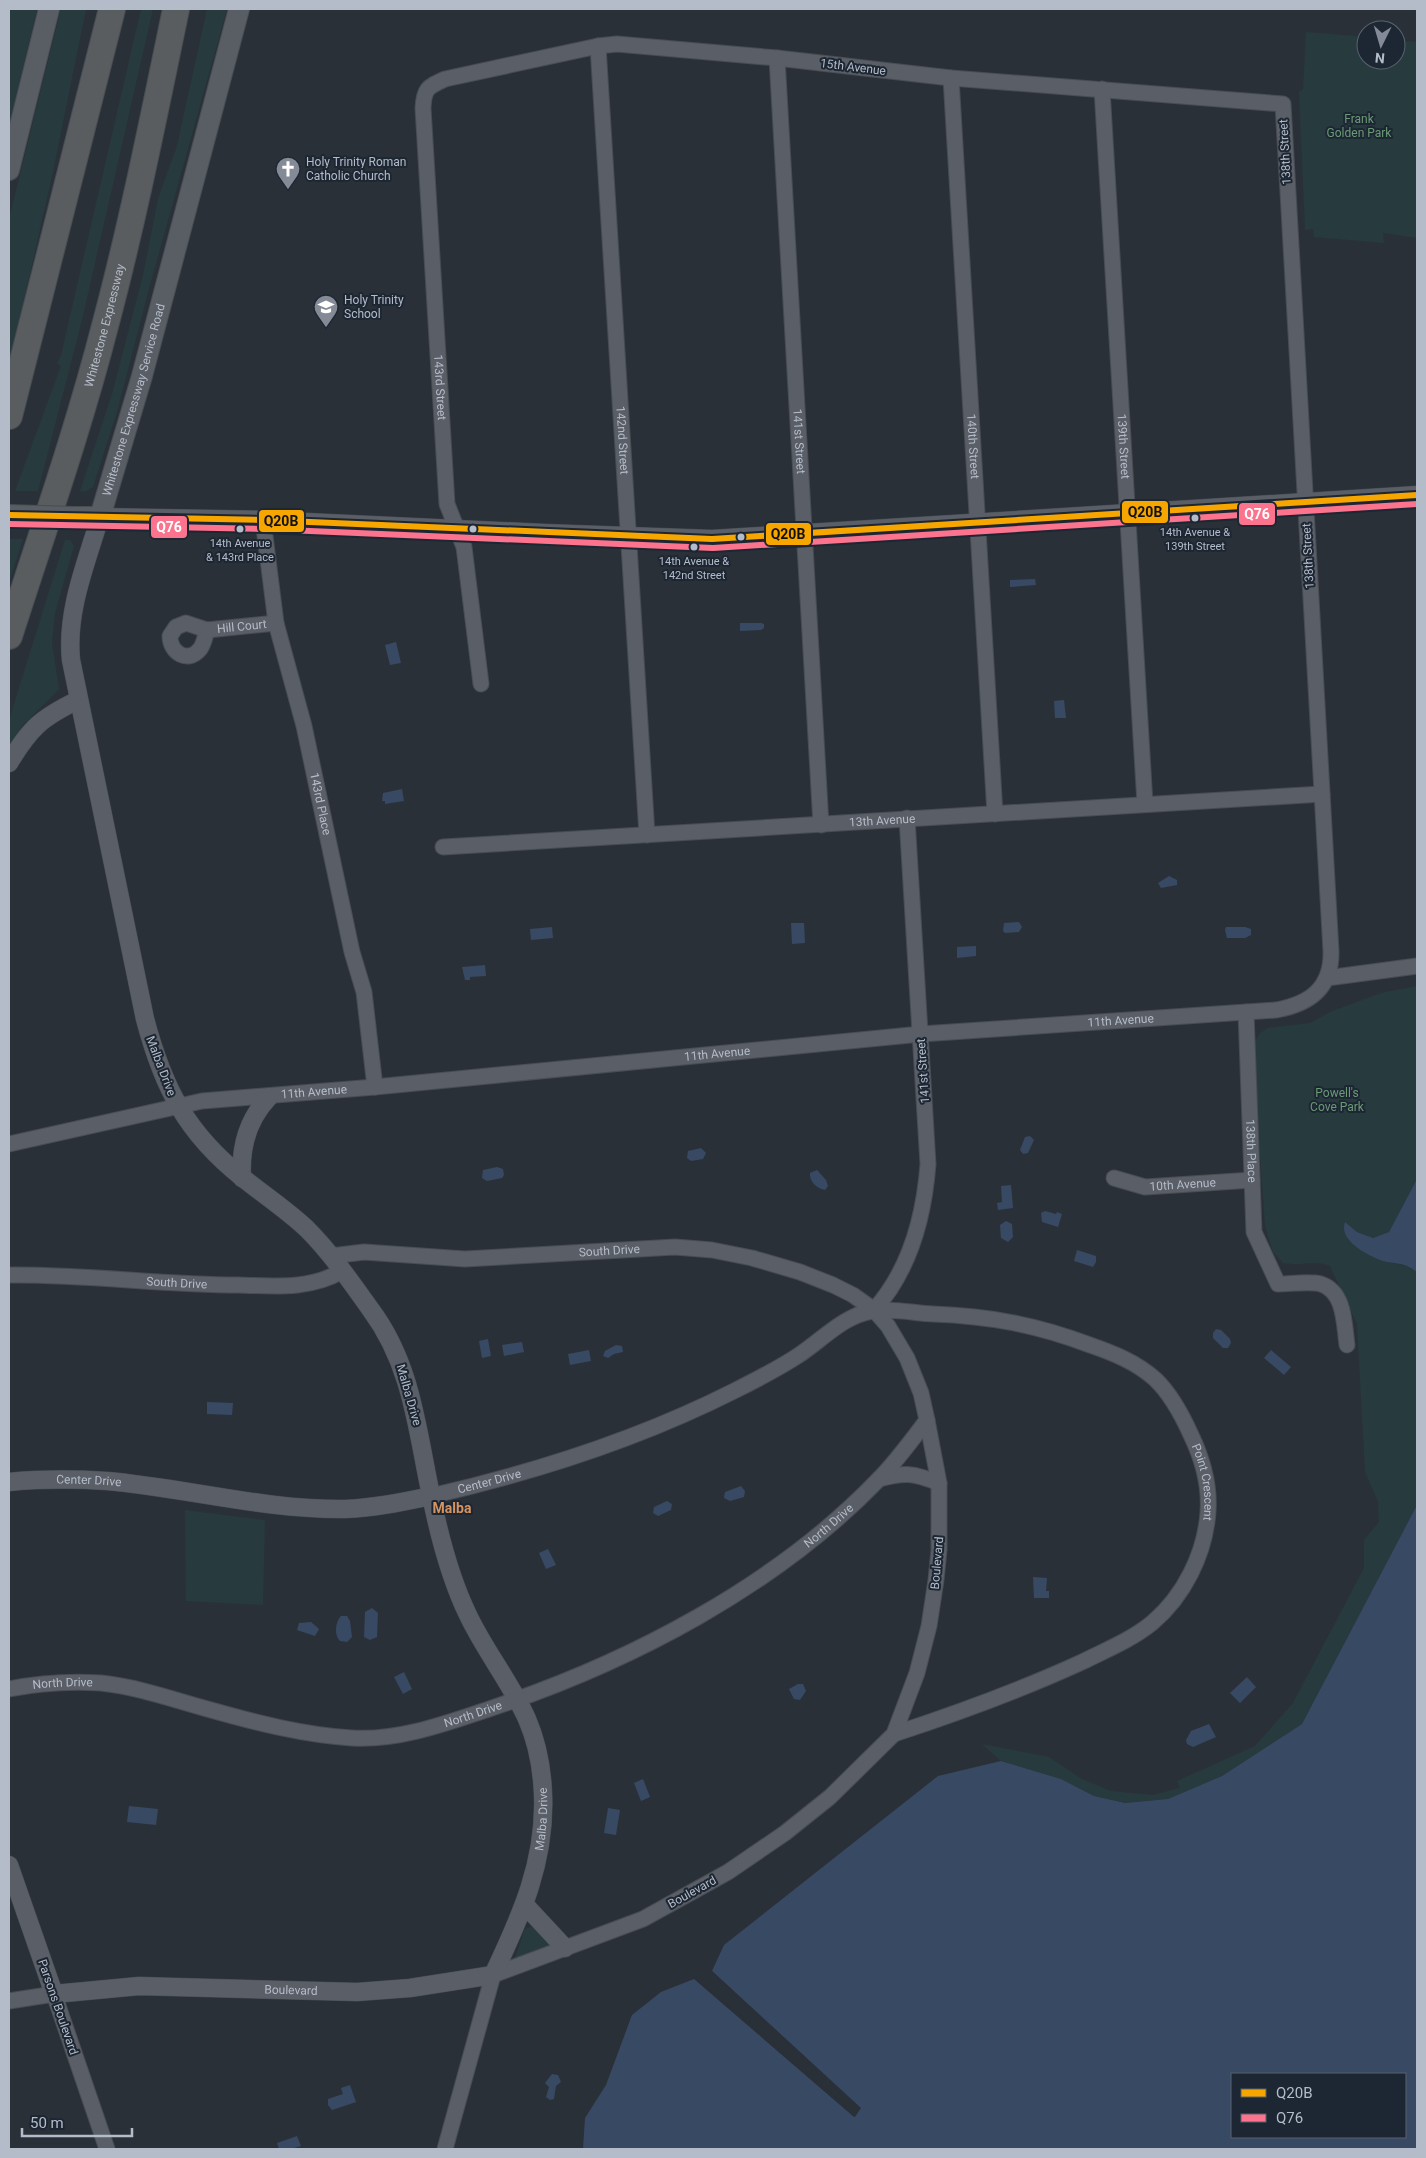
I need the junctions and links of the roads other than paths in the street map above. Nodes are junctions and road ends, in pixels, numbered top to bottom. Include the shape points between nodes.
1 (49, 9) edge
2 (112, 9) edge
3 (176, 9) edge
4 (188, 9) edge
5 (239, 9) edge
6 (598, 46) junction
7 (777, 58) junction
8 (951, 78) junction
9 (429, 89) joint
10 (1102, 89) junction
11 (1283, 104) joint
12 (148, 142) junction
13 (9, 170) edge
14 (9, 416) edge
15 (1417, 495) edge
16 (1305, 502) junction
17 (1128, 513) junction
18 (9, 515) edge
19 (100, 517) junction
20 (263, 520) junction
21 (977, 522) junction
22 (457, 529) junction
23 (803, 533) junction
24 (629, 536) junction
25 (276, 623) junction
26 (207, 630) dead end
27 (9, 636) edge
28 (481, 684) dead end
29 (78, 700) junction
30 (9, 763) edge
31 (1322, 794) junction
32 (1145, 804) junction
33 (995, 814) junction
34 (907, 818) junction
35 (821, 825) junction
36 (646, 835) junction
37 (443, 847) dead end
38 (1417, 966) edge
39 (1327, 978) junction
40 (1246, 1012) junction
41 (921, 1034) junction
42 (375, 1087) junction
43 (269, 1097) junction
44 (178, 1107) junction
45 (9, 1144) edge
46 (242, 1178) junction
47 (1114, 1178) dead end
48 (1252, 1180) junction
49 (331, 1256) junction
50 (342, 1271) junction
51 (9, 1275) edge
52 (874, 1310) junction
53 (1347, 1345) dead end
54 (927, 1420) junction
55 (879, 1479) junction
56 (9, 1482) edge
57 (938, 1483) junction
58 (431, 1496) junction
59 (9, 1689) edge
60 (516, 1700) junction
61 (894, 1734) junction
62 (9, 1865) edge
63 (525, 1905) junction
64 (565, 1948) junction
65 (492, 1975) junction
66 (54, 1994) junction
67 (9, 2001) edge
68 (107, 2149) edge
69 (445, 2149) edge

1 - 13 main road
2 - 14 highway
3 - 12 highway, Whitestone Expressway
4 - 12 highway
5 - 19 main road, Whitestone Expressway Service Road via 142,376
6 - 7 street, 15th Avenue via 617,44
6 - 9 street, 15th Avenue via 446,79
6 - 24 street, 142nd Street
7 - 8 street, 15th Avenue
7 - 23 street, 141st Street
8 - 10 street, 15th Avenue
8 - 21 street, 140th Street
9 - 22 street, 143rd Street via 424,94 423,108 447,504
10 - 11 street, 15th Avenue
10 - 17 street, 139th Street
11 - 16 street, 138th Street
12 - 27 highway, Whitestone Expressway via 91,378
15 - 16 street
16 - 17 street
16 - 31 street, 138th Street
17 - 21 street
17 - 32 street, 139th Street
18 - 19 main road, bridge
19 - 20 street
19 - 29 street, Whitestone Expressway Service Road via 71,617 70,649
20 - 22 street
20 - 25 street, 143rd Place
21 - 23 street
21 - 33 street, 140th Street
22 - 24 street
22 - 28 street, 143rd Street via 464,547
23 - 24 street via 712,539
23 - 35 street, 141st Street
24 - 36 street, 142nd Street
25 - 26 street, Hill Court
25 - 42 street, 143rd Place via 304,726 352,952 364,992
29 - 30 street via 51,713 35,726
29 - 44 street, Malba Drive via 145,1019 161,1071
31 - 32 street, 13th Avenue
31 - 39 street, 138th Street via 1331,951
32 - 33 street, 13th Avenue
33 - 34 street, 13th Avenue
34 - 35 street, 13th Avenue
34 - 41 street, 141st Street
35 - 36 street, 13th Avenue
36 - 37 street, 13th Avenue
38 - 39 street
39 - 40 street, 11th Avenue via 1315,994 1303,1002 1283,1009
40 - 41 street, 11th Avenue
40 - 48 street, 138th Place
41 - 42 street, 11th Avenue
41 - 52 street, 141st Street via 928,1145 926,1187 919,1224 904,1264 887,1295
42 - 43 street, 11th Avenue
43 - 44 street, 11th Avenue via 202,1101
43 - 46 street via 256,1111 247,1131
44 - 45 street, 11th Avenue
44 - 46 street, Malba Drive via 204,1141
46 - 49 street, Malba Drive via 305,1227
47 - 48 street, 10th Avenue via 1145,1187
48 - 53 street, 138th Place via 1254,1232 1278,1284 1320,1284 1335,1292 1341,1305
49 - 50 street, Malba Drive
49 - 52 street, South Drive via 370,1252 466,1259 650,1247 687,1248 739,1255 800,1272 848,1293
50 - 51 street, South Drive via 318,1282 289,1286
50 - 58 street, Malba Drive via 382,1326 403,1370 419,1428
52 - 54 street, Boulevard via 892,1331 907,1358
52 - 58 street, Center Drive via 851,1318 772,1371 657,1427 553,1465
52 - 61 street, Point Crescent via 995,1318 1042,1328 1119,1355 1157,1381 1178,1408 1202,1460 1209,1504 1202,1547 1194,1569 1174,1600 1152,1623 1126,1641 1054,1674
54 - 55 street, North Drive
54 - 57 street, Boulevard
55 - 57 street, North Drive via 902,1473
55 - 60 street, North Drive via 815,1536 740,1591 627,1654
56 - 58 street, Center Drive via 107,1481 291,1506 333,1508 390,1504
57 - 61 street, Boulevard via 939,1550 929,1626 917,1673
58 - 60 street, Malba Drive via 444,1547 468,1615
59 - 60 street, North Drive via 68,1682 115,1685 294,1732 353,1738 400,1734 440,1725
60 - 63 street, Malba Drive via 534,1739 543,1791 544,1818 532,1886
61 - 64 street, Boulevard via 830,1797 728,1872 642,1919
62 - 66 street, Parsons Boulevard
63 - 64 street
63 - 65 street, Malba Drive
64 - 65 street, Boulevard
65 - 66 street, Boulevard via 410,1988 357,1992 139,1986
65 - 69 street, Malba Drive
66 - 67 street, Boulevard
66 - 68 street, Parsons Boulevard

